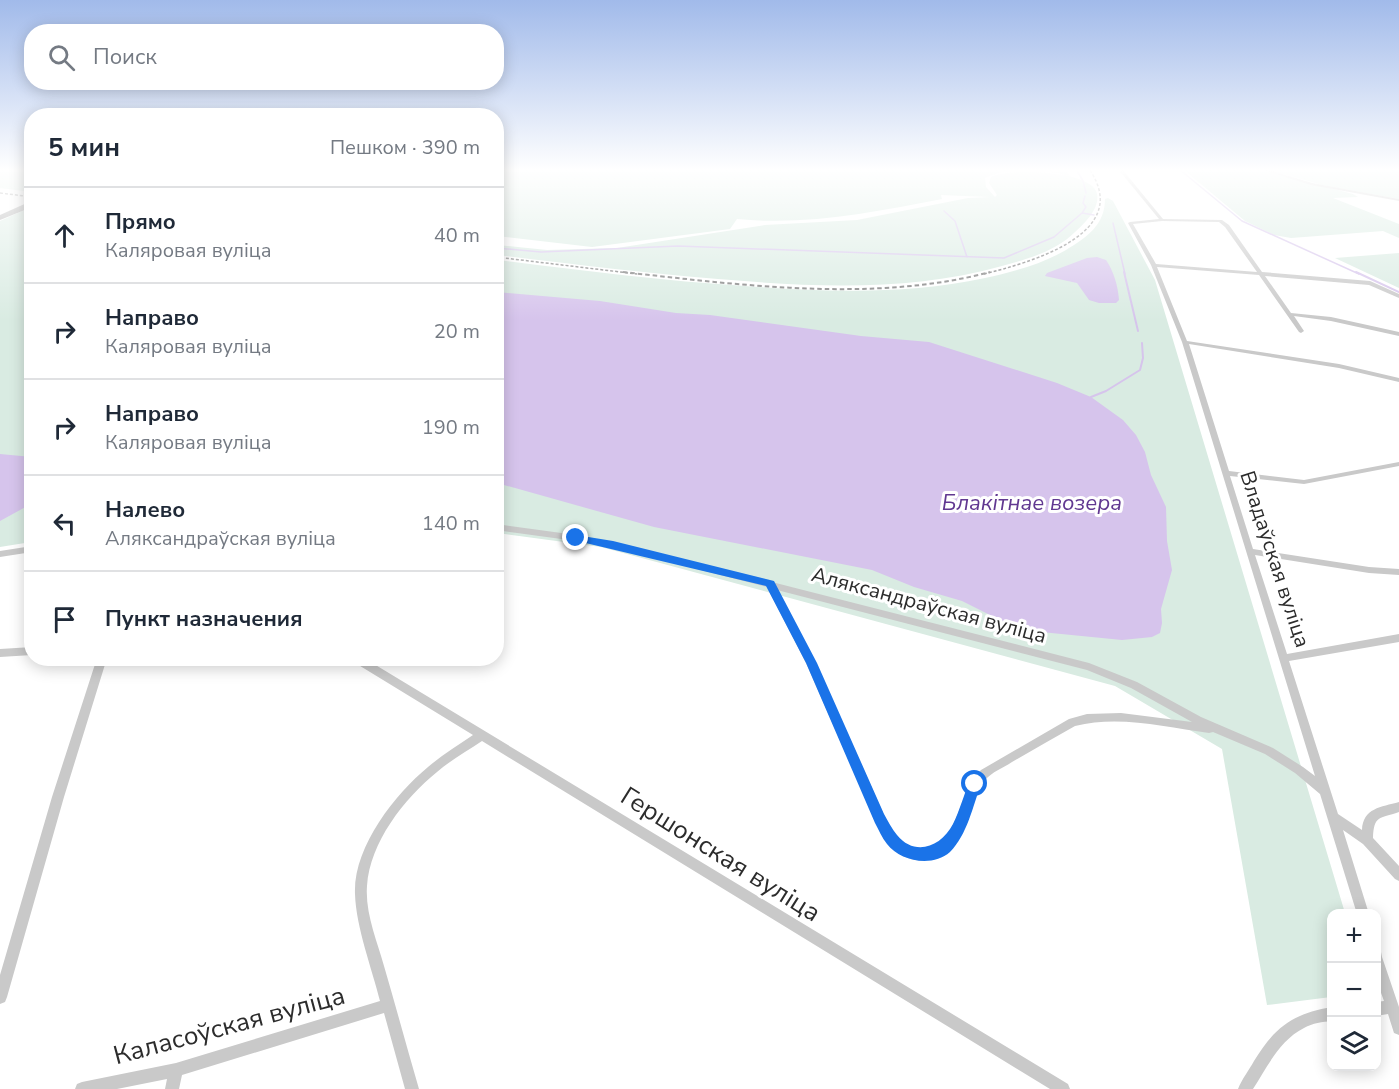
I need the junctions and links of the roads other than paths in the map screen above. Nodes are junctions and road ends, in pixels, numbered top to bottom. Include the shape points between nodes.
1 (1162, 220) joint
2 (1154, 265) junction
3 (1259, 273) junction
4 (1399, 296) edge
5 (1288, 314) junction
6 (1301, 332) dead end
7 (1399, 334) edge
8 (1185, 342) junction
9 (1399, 380) edge
10 (1399, 464) edge
11 (1226, 473) junction
12 (504, 528) edge
13 (24, 547) edge
14 (24, 551) edge
15 (18, 552) junction
16 (1251, 552) junction
17 (0, 554) edge
18 (1399, 572) edge
19 (770, 584) junction
20 (1399, 638) edge
21 (24, 652) edge
22 (0, 653) edge
23 (1285, 658) junction
24 (99, 666) edge
25 (368, 666) edge
26 (1218, 730) junction
27 (482, 735) junction
28 (1326, 792) junction
29 (1399, 807) edge
30 (1334, 818) junction
31 (1368, 840) junction
32 (1399, 874) edge
33 (1361, 909) edge
34 (1379, 963) edge
35 (0, 997) edge
36 (389, 1005) junction
37 (1392, 1007) junction
38 (1381, 1008) edge
39 (1327, 1015) edge
40 (1399, 1028) edge
41 (176, 1070) junction
42 (82, 1089) edge
43 (172, 1089) edge
44 (412, 1089) edge
45 (1063, 1089) edge
46 (1245, 1089) edge

1 - 2 street, Владаўская вуліца via 1130,223
1 - 3 street via 1220,221
2 - 3 street
2 - 8 street, Владаўская вуліца
3 - 4 street via 1370,283
3 - 5 street
5 - 6 street
5 - 7 street
8 - 9 street via 1339,366
8 - 11 street, Владаўская вуліца
10 - 11 street via 1304,482
11 - 16 street, Владаўская вуліца
12 - 19 street, Аляксандраўская вуліца via 613,545
13 - 15 street
14 - 15 street
15 - 17 street
16 - 18 street
16 - 23 street, Владаўская вуліца
19 - 26 street, Аляксандраўская вуліца via 1089,667 1134,685
19 - 26 street via 811,663 885,830 909,853 928,855 945,847 982,775 1073,722 1113,717
20 - 23 street
21 - 22 street
23 - 28 street, Владаўская вуліца
24 - 35 street
25 - 27 street, Гершонская вуліца
26 - 28 street, Аляксандраўская вуліца via 1269,751
27 - 36 street via 411,790 365,864 361,904
27 - 45 street, Гершонская вуліца
28 - 30 street, Владаўская вуліца
29 - 31 street via 1374,815 1368,822
30 - 31 street
30 - 33 street, Владаўская вуліца
31 - 32 street
34 - 37 street
36 - 41 street, Каласоўская вуліца
36 - 44 street
37 - 38 street
37 - 40 street
39 - 46 street via 1303,1019 1287,1028
41 - 42 street, Каласоўская вуліца
41 - 43 street

